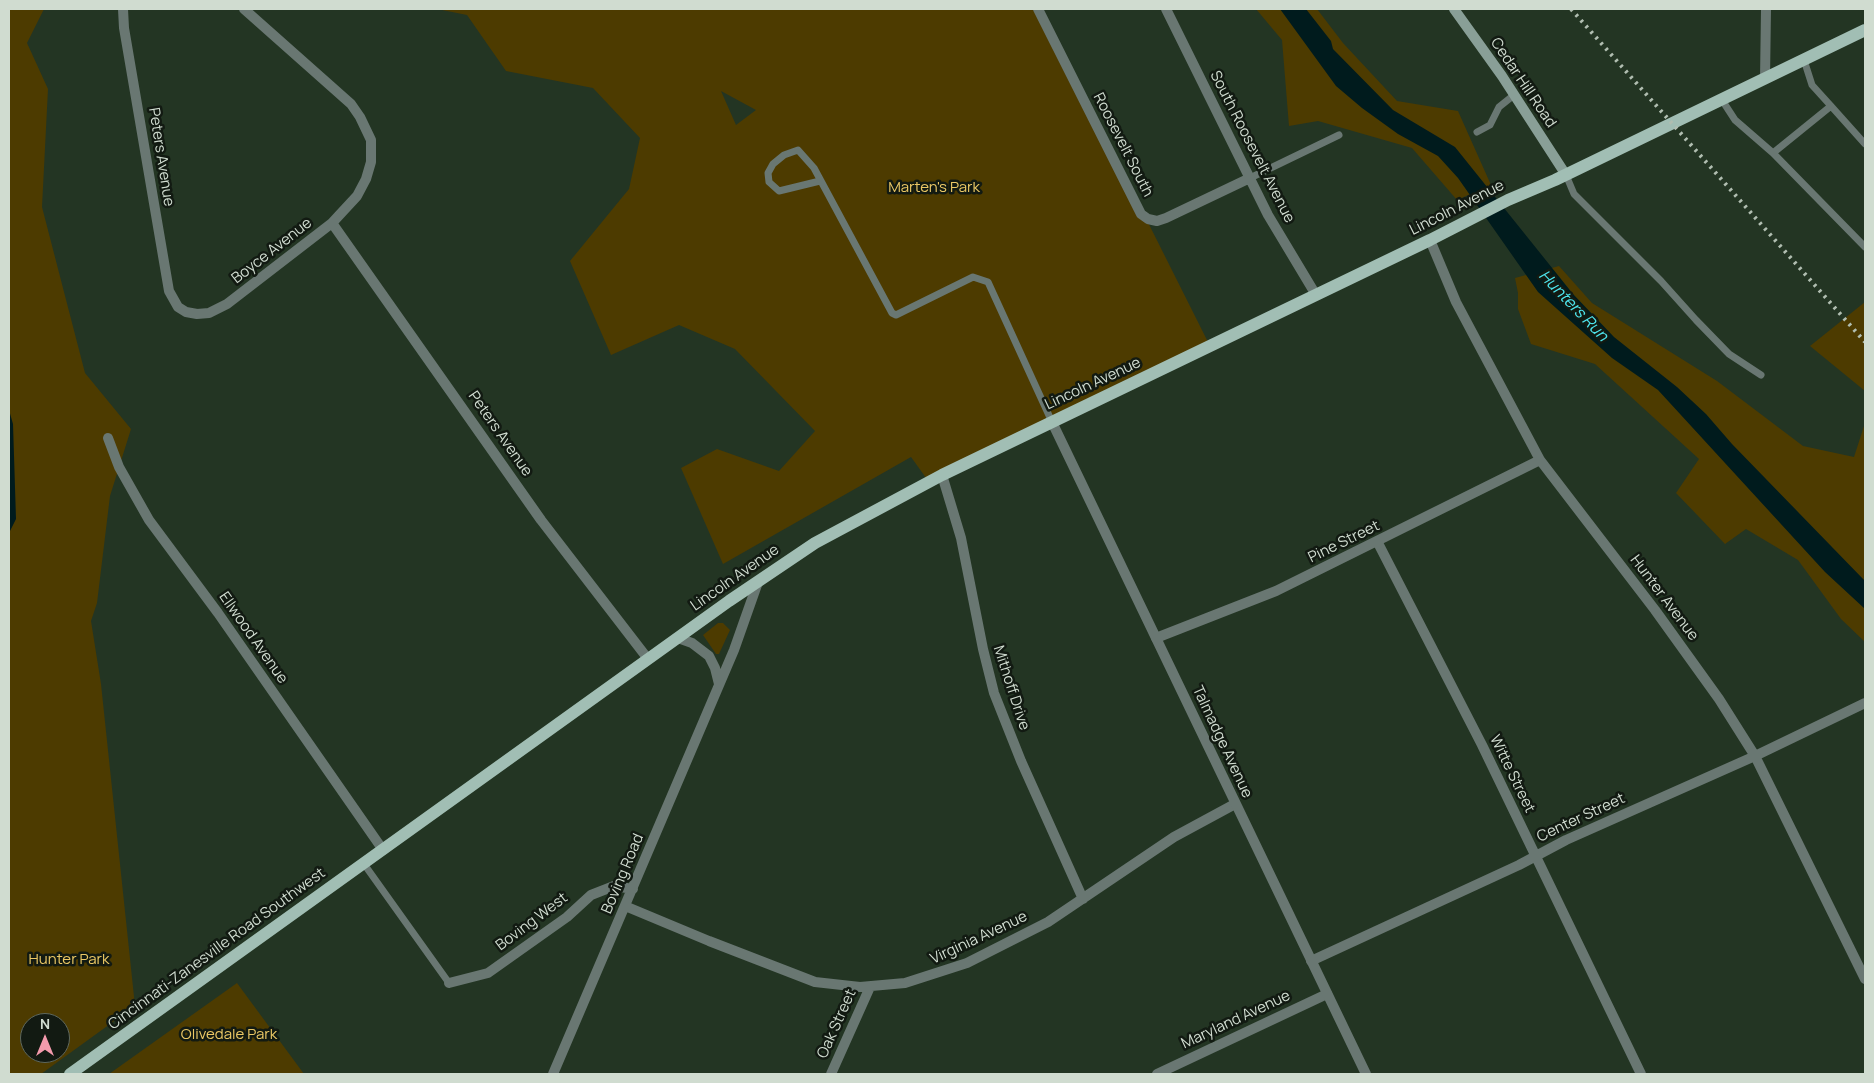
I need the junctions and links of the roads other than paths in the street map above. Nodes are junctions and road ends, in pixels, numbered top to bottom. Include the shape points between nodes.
1 (123, 9) edge
2 (244, 9) edge
3 (1038, 9) edge
4 (1166, 9) edge
5 (1454, 9) edge
6 (1766, 9) edge
7 (1865, 30) edge
8 (1804, 60) junction
9 (1765, 79) junction
10 (1514, 95) junction
11 (1722, 100) junction
12 (1831, 106) junction
13 (1477, 132) dead end
14 (1339, 135) dead end
15 (1865, 144) edge
16 (1773, 154) junction
17 (1566, 175) junction
18 (1250, 178) junction
19 (820, 181) junction
20 (332, 223) junction
21 (1430, 240) junction
22 (1865, 247) edge
23 (1316, 295) junction
24 (178, 307) joint
25 (1761, 375) dead end
26 (1052, 422) junction
27 (108, 438) dead end
28 (1540, 460) junction
29 (942, 475) junction
30 (1378, 543) junction
31 (758, 582) junction
32 (678, 638) junction
33 (1156, 638) junction
34 (648, 660) junction
35 (719, 685) junction
36 (1865, 703) edge
37 (1754, 756) junction
38 (1235, 804) junction
39 (383, 850) junction
40 (1535, 856) junction
41 (364, 864) junction
42 (633, 889) junction
43 (1084, 899) junction
44 (625, 906) junction
45 (1311, 961) junction
46 (1864, 973) edge
47 (449, 983) joint
48 (870, 987) junction
49 (1327, 994) junction
50 (70, 1074) edge
51 (553, 1074) edge
52 (832, 1074) edge
53 (1157, 1074) edge
54 (1366, 1074) edge
55 (1641, 1074) edge

1 - 24 street, Peters Avenue via 165,270 172,298
2 - 20 street, Boyce Avenue via 339,93 360,117 371,140 371,162 366,179 357,196
3 - 18 street, Roosevelt South via 1141,214 1157,221
4 - 18 street, South Roosevelt Avenue
5 - 10 main road, Cedar Hill Road
6 - 9 street
7 - 8 main road, Lincoln Avenue
8 - 9 main road, Lincoln Avenue
8 - 12 lane via 1812,85
9 - 11 main road, Lincoln Avenue
10 - 13 lane via 1499,107 1490,125
10 - 17 main road, Cedar Hill Road
11 - 16 lane via 1735,120
11 - 17 main road, Lincoln Avenue
12 - 15 lane
12 - 16 lane
14 - 18 lane
16 - 22 lane
17 - 21 main road, Lincoln Avenue
17 - 25 lane via 1574,194 1729,354
18 - 23 street, South Roosevelt Avenue via 1292,258
19 - 19 lane via 814,168 798,150 784,155 768,173 769,182 779,191
19 - 26 lane via 892,313 896,315 973,277 988,282
20 - 24 street, Boyce Avenue via 227,304 209,313 198,314
20 - 34 street, Peters Avenue via 541,520
21 - 23 main road, Lincoln Avenue
21 - 28 street, Hunter Avenue via 1460,309
23 - 26 main road, Lincoln Avenue
26 - 29 main road, Lincoln Avenue
26 - 33 street, Talmadge Avenue
27 - 39 street, Ellwood Avenue via 119,467 149,520
28 - 30 street, Pine Street
28 - 37 street, Hunter Avenue via 1655,610 1719,699
29 - 31 main road, Lincoln Avenue via 814,543
29 - 43 street, Mithoff Drive via 961,538 994,692 1020,761
30 - 33 street, Pine Street via 1276,591
30 - 40 street, Witte Street
31 - 32 main road, Lincoln Avenue
31 - 35 street, Boving Road
32 - 34 main road, Lincoln Avenue
32 - 35 street via 692,643 709,656 716,668
33 - 38 street, Talmadge Avenue
34 - 39 main road, Lincoln Avenue
35 - 42 street, Boving Road
36 - 37 street, Center Street
37 - 40 street, Center Street
37 - 46 street, Hunter Avenue
38 - 43 street, Virginia Avenue via 1174,837
38 - 45 street, Talmadge Avenue
39 - 41 main road, Cincinnati-Zanesville Road Southwest
40 - 45 street, Center Street
40 - 55 street, Witte Street
41 - 47 lane
41 - 50 main road, Cincinnati-Zanesville Road Southwest
42 - 44 street, Boving Road
42 - 47 street, Boving West via 614,886 591,895 488,973
43 - 48 street, Virginia Avenue via 1048,922 968,963 926,978
44 - 48 street, Virginia Avenue via 815,982
44 - 51 street, Boving Road
45 - 49 street, Talmadge Avenue
48 - 52 street, Oak Street
49 - 53 street, Maryland Avenue
49 - 54 street, Talmadge Avenue

